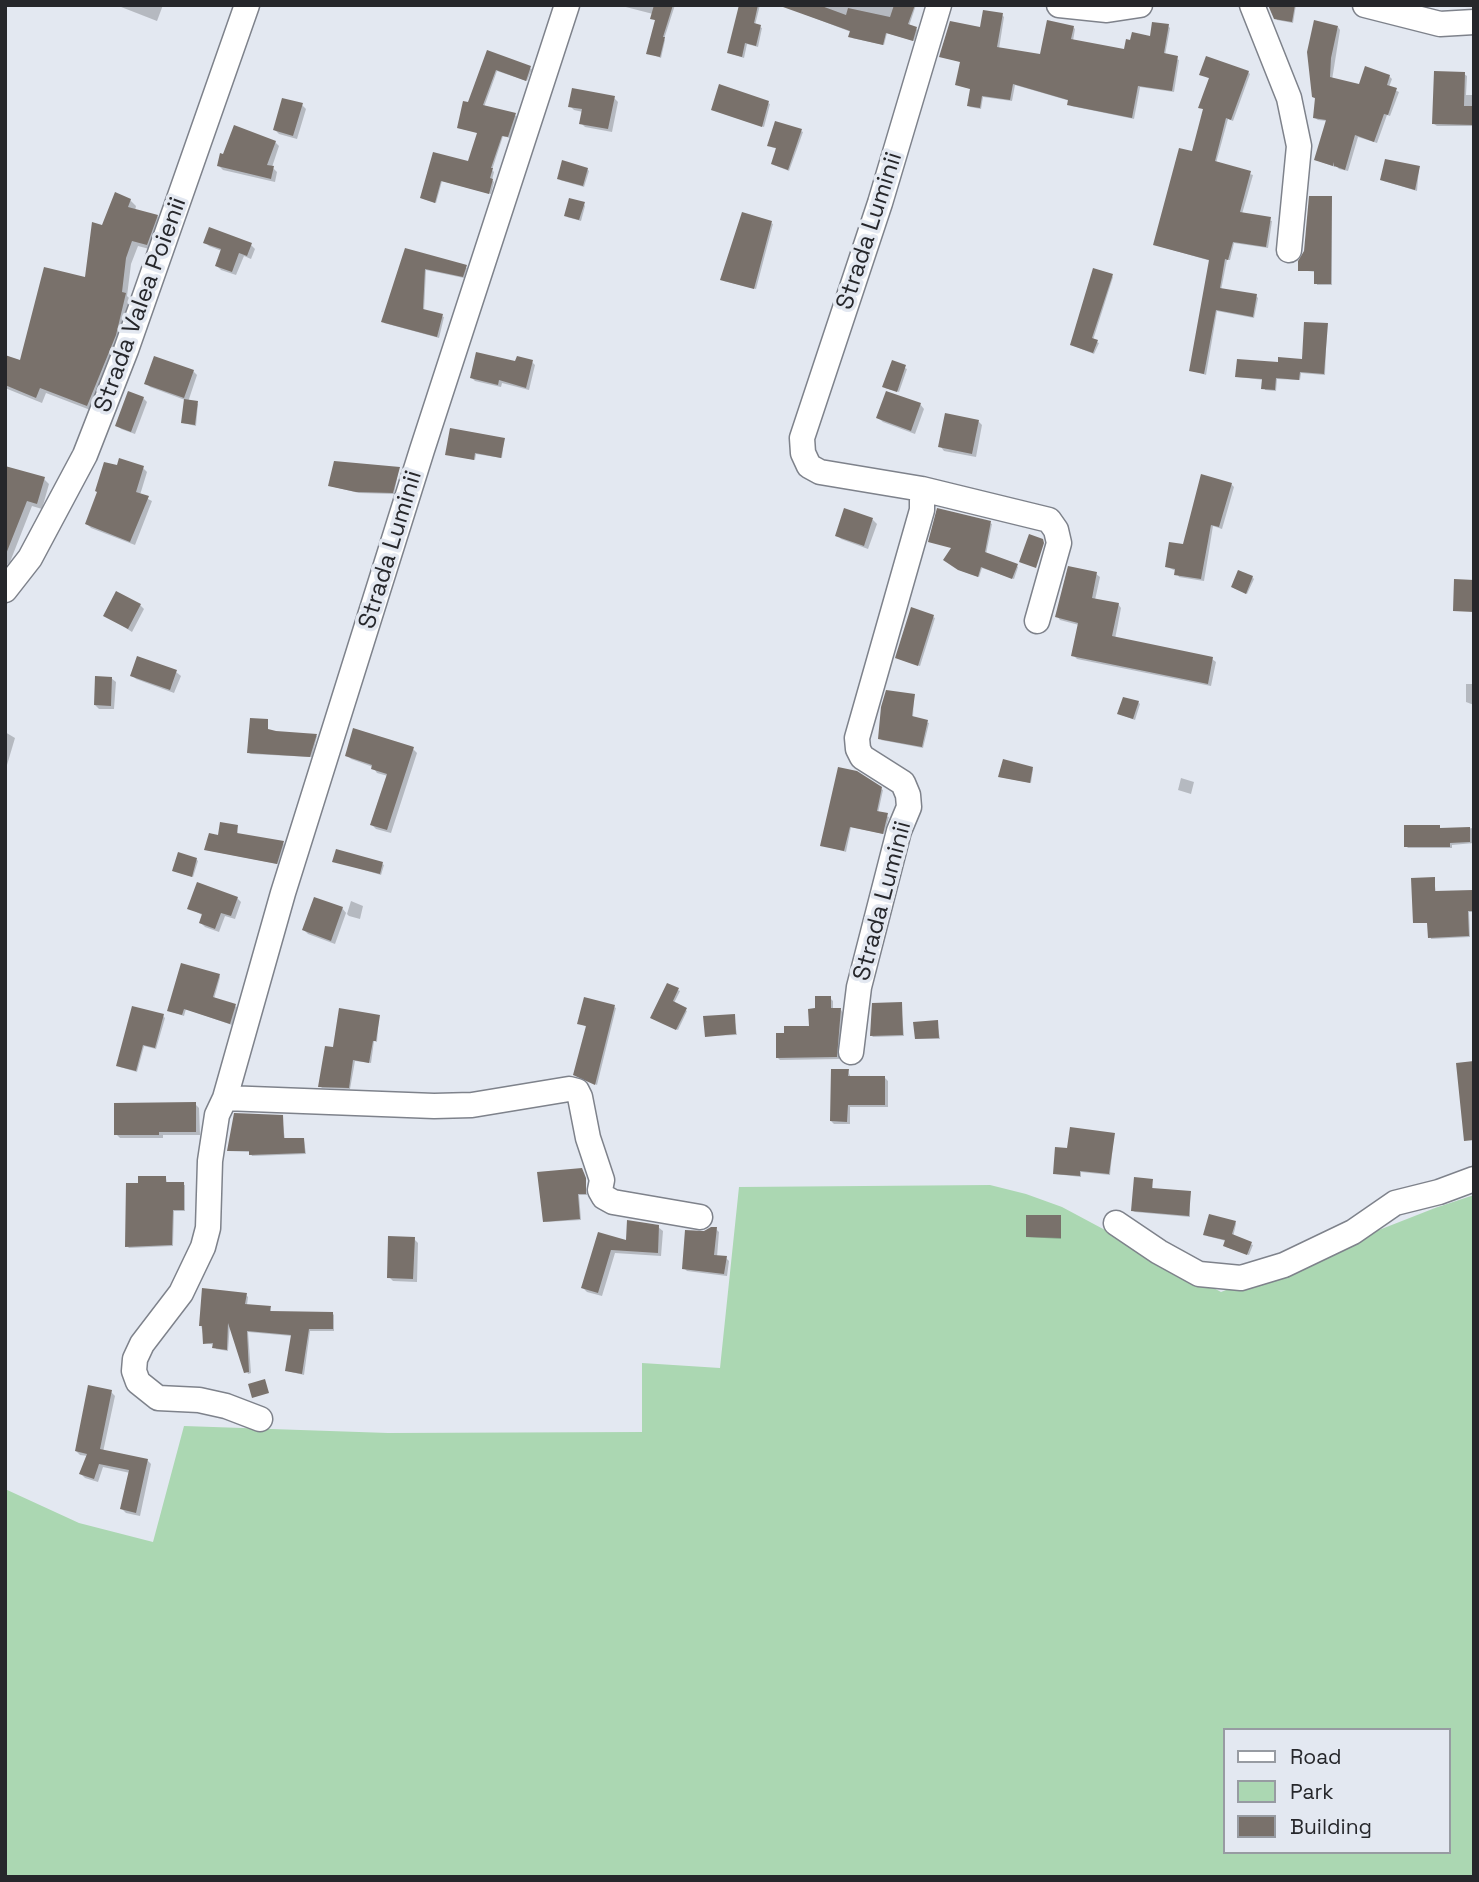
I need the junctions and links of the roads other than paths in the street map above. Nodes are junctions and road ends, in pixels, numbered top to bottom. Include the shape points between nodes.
1 (247, 5) edge
2 (567, 5) edge
3 (939, 5) edge
4 (1059, 5) edge
5 (1140, 5) edge
6 (1252, 5) edge
7 (1365, 5) edge
8 (1474, 22) edge
9 (1289, 250) dead end
10 (922, 489) junction
11 (5, 590) edge
12 (1037, 621) dead end
13 (851, 1052) dead end
14 (225, 1098) junction
15 (1474, 1179) edge
16 (700, 1217) dead end
17 (1116, 1223) dead end
18 (260, 1419) dead end

1 - 11 street, Strada Valea Poienii via 85,455 30,558
2 - 14 street, Strada Luminii via 422,450
3 - 10 street, Strada Luminii via 803,438 809,466 820,471
4 - 5 street via 1107,10
6 - 9 street via 1289,98 1299,146
7 - 8 street via 1440,24
10 - 12 street, Strada Luminii via 1049,520 1059,542
10 - 13 street, Strada Luminii via 922,510 857,738 862,757 903,783 909,807 859,987
14 - 16 street via 434,1106 577,1091 604,1197
14 - 18 street, Strada Luminii via 214,1129 208,1228 202,1247 181,1293 142,1344 134,1371 138,1382 158,1398 226,1406
15 - 17 street via 1395,1203 1353,1232 1284,1265 1241,1278 1199,1273

